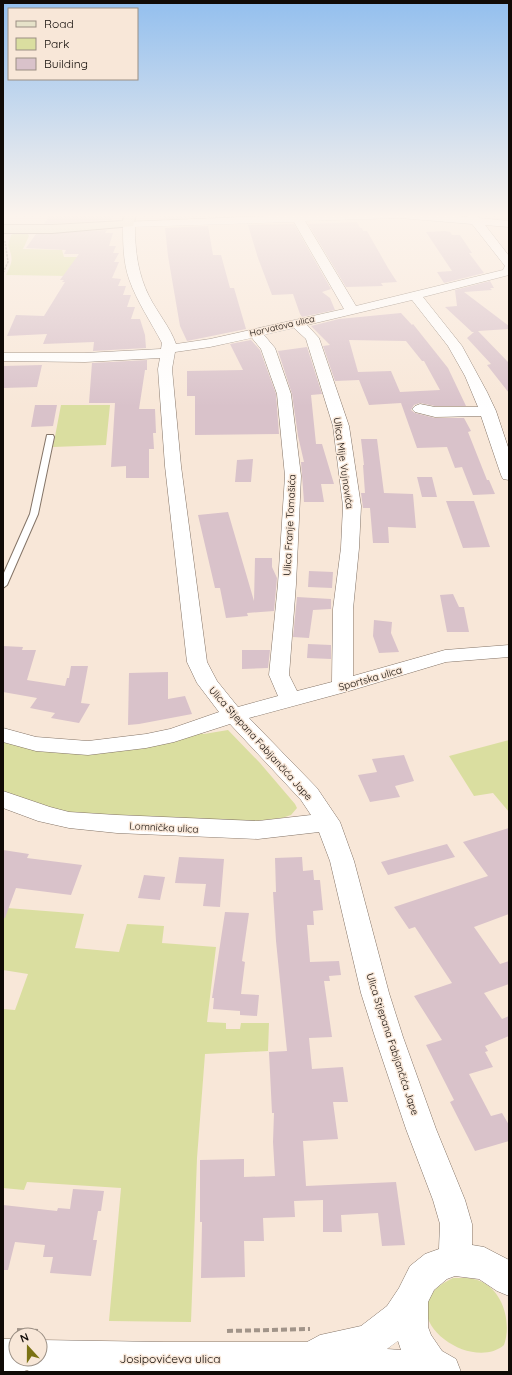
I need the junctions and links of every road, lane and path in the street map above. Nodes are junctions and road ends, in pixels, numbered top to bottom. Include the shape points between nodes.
1 (135, 278) edge
2 (333, 278) edge
3 (484, 278) edge
4 (415, 296) junction
5 (352, 311) junction
6 (297, 323) junction
7 (254, 332) junction
8 (168, 351) junction
9 (3, 357) edge
10 (420, 409) dead end
11 (488, 411) junction
12 (50, 437) dead end
13 (509, 475) edge
14 (3, 585) edge
15 (509, 651) edge
16 (342, 686) junction
17 (290, 700) junction
18 (233, 715) junction
19 (3, 736) edge
20 (3, 799) edge
21 (328, 822) junction
22 (455, 1260) junction
23 (509, 1279) edge
24 (411, 1300) junction
25 (318, 1328) dead end
26 (222, 1331) dead end
27 (48, 1346) edge
28 (300, 1358) junction
29 (90, 1365) edge
30 (409, 1371) edge
31 (442, 1372) edge

1 - 8 street, Ulica Stjepana Fabijančića Jape via 169,343
2 - 5 street
3 - 4 street, Horvatova ulica
4 - 5 street, Horvatova ulica
4 - 11 street via 455,346
5 - 6 street, Horvatova ulica
6 - 7 street, Horvatova ulica
6 - 16 street, Ulica Mije Vujnovića via 312,338 340,420 352,506 350,548 342,609
7 - 8 street, Horvatova ulica
7 - 17 street, Ulica Franje Tomašića via 268,348 284,394 293,476 279,675
8 - 9 street, Horvatova ulica via 136,357
8 - 18 street, Ulica Stjepana Fabijančića Jape via 166,369 173,466 195,652 207,683
10 - 11 street via 435,412
11 - 13 street
12 - 14 lane via 34,514
15 - 16 street, Sportska ulica via 445,656
16 - 17 street, Sportska ulica
17 - 18 street, Sportska ulica
18 - 19 street via 174,735 109,747 36,744
18 - 21 street, Ulica Stjepana Fabijančića Jape via 309,794
20 - 21 street, Lomnička ulica via 46,815 69,820 117,824 258,830
21 - 22 street, Ulica Stjepana Fabijančića Jape via 342,861 369,971 389,1037 456,1224
22 - 23 street via 484,1263
22 - 24 street, Josipovićeva ulica via 437,1266 422,1278
24 - 28 street, Josipovićeva ulica via 399,1318 369,1341
24 - 31 street via 411,1327 416,1344 430,1363
25 - 26 path
27 - 29 street, Josipovićeva ulica
28 - 29 street, Josipovićeva ulica
28 - 30 street, Josipovićeva ulica via 355,1362

